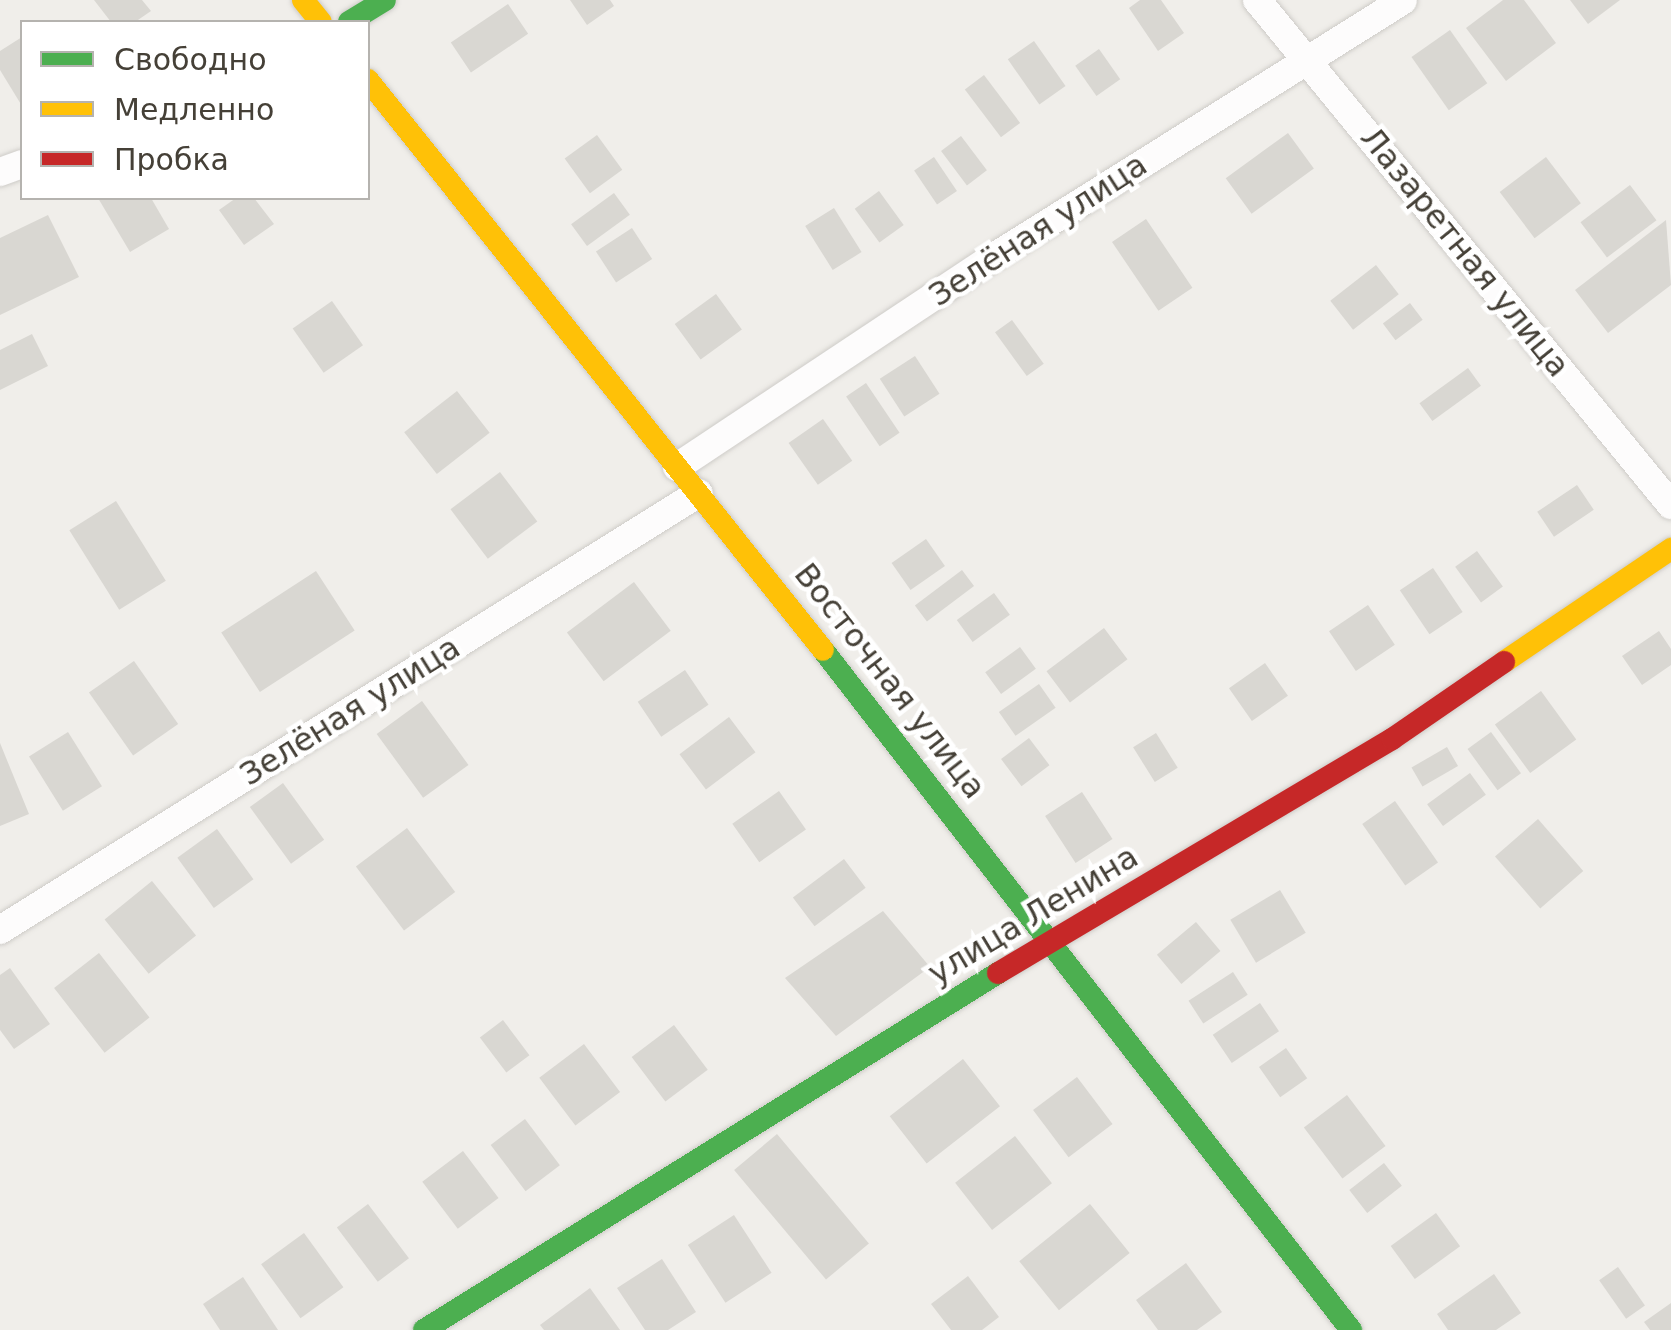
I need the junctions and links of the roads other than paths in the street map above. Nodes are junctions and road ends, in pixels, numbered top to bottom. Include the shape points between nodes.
1 (303, 0) edge
2 (385, 0) edge
3 (1257, 0) edge
4 (1403, 0) edge
5 (319, 20) edge
6 (352, 20) edge
7 (1308, 60) junction
8 (370, 82) edge
9 (678, 467) junction
10 (699, 493) junction
11 (1671, 505) edge
12 (1671, 549) edge
13 (0, 930) edge
14 (1053, 939) junction
15 (424, 1330) edge
16 (1351, 1330) edge

1 - 5 street
2 - 6 street
3 - 7 street, Лазаретная улица
4 - 7 street, Зелёная улица
7 - 9 street, Зелёная улица
7 - 11 street, Лазаретная улица
8 - 9 street, Восточная улица
9 - 10 street, Восточная улица
10 - 13 street, Зелёная улица
10 - 14 street, Восточная улица
12 - 14 street, улица Ленина via 1392,739
14 - 15 street, улица Ленина
14 - 16 street, Восточная улица

